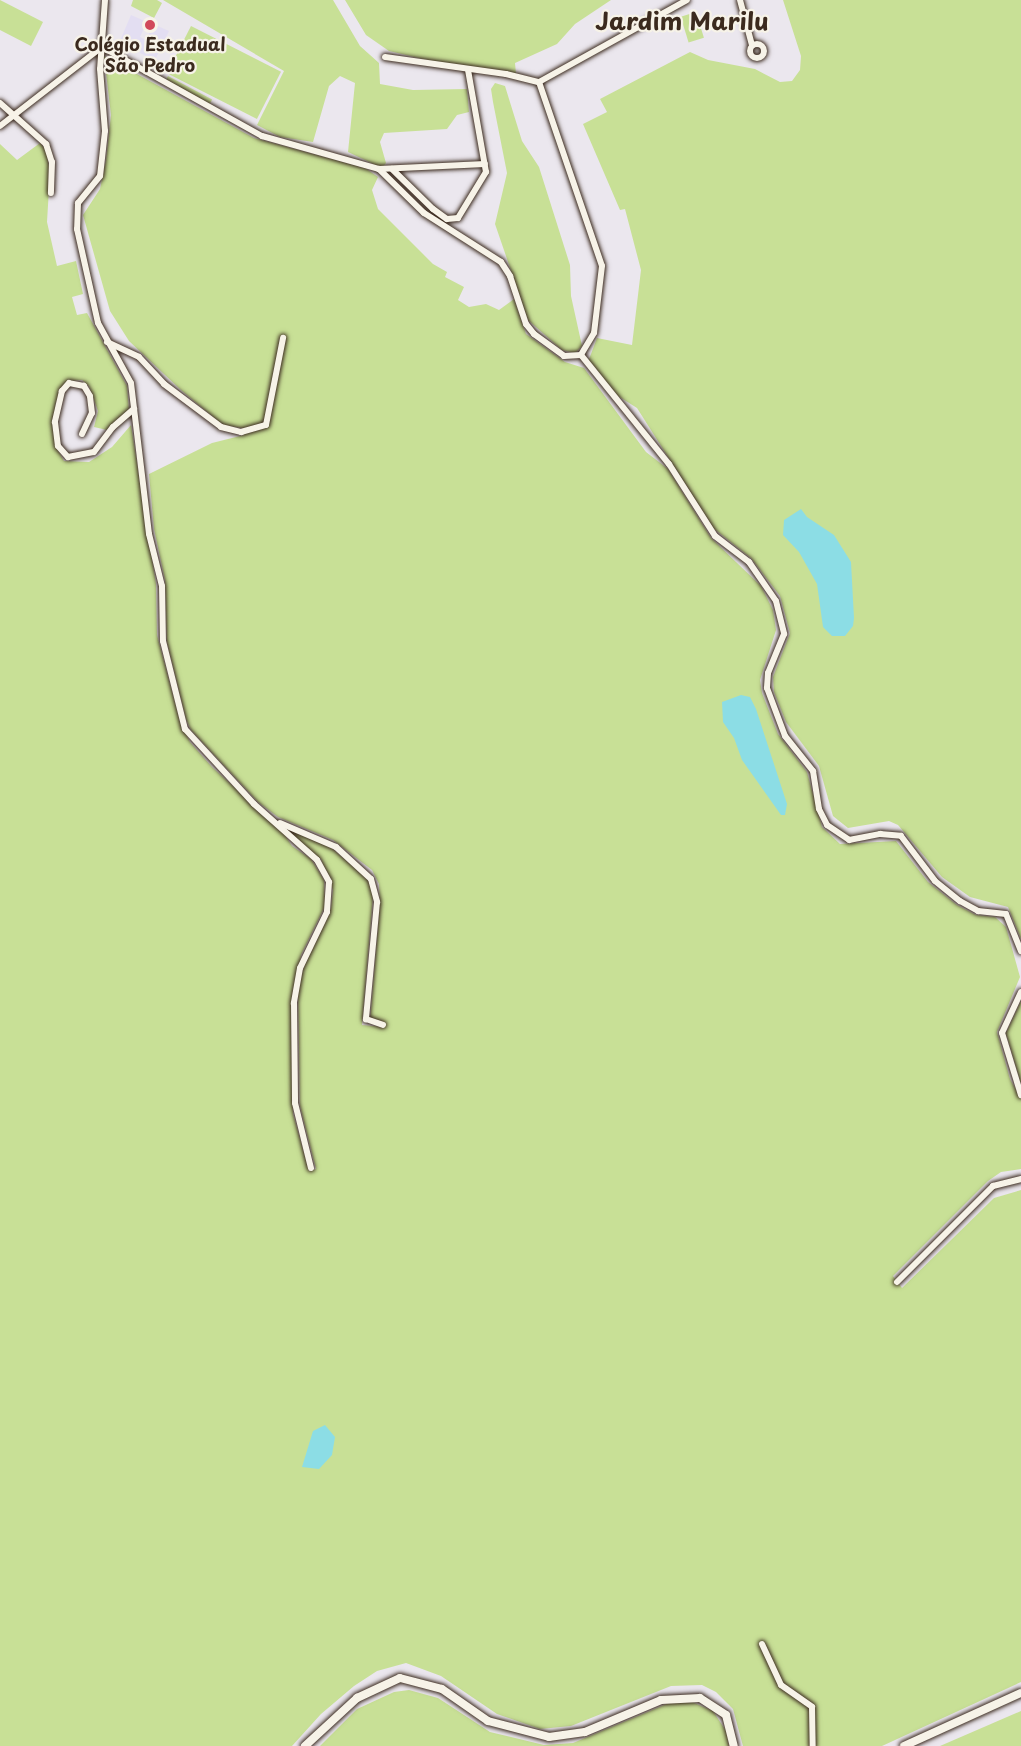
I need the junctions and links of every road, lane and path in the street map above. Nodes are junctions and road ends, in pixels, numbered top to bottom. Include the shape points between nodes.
1 (105, 0) edge
2 (687, 0) edge
3 (740, 0) edge
4 (752, 45) dead end
5 (102, 47) junction
6 (385, 57) dead end
7 (468, 70) junction
8 (539, 82) junction
9 (0, 103) edge
10 (16, 114) junction
11 (0, 126) edge
12 (486, 165) junction
13 (392, 169) junction
14 (378, 170) junction
15 (51, 193) dead end
16 (283, 338) dead end
17 (107, 342) junction
18 (581, 355) junction
19 (134, 409) junction
20 (82, 434) dead end
21 (277, 822) junction
22 (1021, 951) edge
23 (1021, 992) edge
24 (383, 1025) dead end
25 (1021, 1095) edge
26 (311, 1168) dead end
27 (1021, 1179) edge
28 (897, 1282) dead end
29 (762, 1644) dead end
30 (1021, 1693) edge
31 (305, 1746) edge
32 (734, 1746) edge
33 (813, 1746) edge
34 (904, 1746) edge

1 - 5 street
2 - 8 street
3 - 4 street
5 - 10 street
5 - 14 street via 262,136
5 - 17 street via 100,74 106,116 100,173 78,204 77,229 98,323
6 - 7 street
7 - 8 street
7 - 12 street
8 - 18 street via 602,266 594,333
9 - 10 street
10 - 11 street
10 - 15 street via 48,148 52,162
12 - 13 street
12 - 13 street via 486,175 479,187 458,218 451,220 419,199
13 - 14 street
14 - 18 street via 424,213 501,262 529,329 564,356
16 - 17 street via 266,425 241,432 221,427 164,384 139,357
17 - 19 street via 129,376
18 - 22 street via 669,464 715,536 749,561 778,604 784,634 768,673 767,688 784,736 817,780 819,809 827,825 849,840 880,834 901,836 935,881 960,901 978,910 1006,914
19 - 20 street via 94,452 68,456 58,446 56,422 62,391 69,384 84,386 90,396 92,413
19 - 21 street via 163,607 163,641 185,729 254,804
21 - 24 street via 336,847 371,879 377,902 366,1019
21 - 26 street via 294,843 318,860 330,889 327,912 300,968 294,1003 295,1103
23 - 25 street via 1002,1033
27 - 28 street via 993,1186
29 - 33 street via 781,1685 812,1707
30 - 34 street
31 - 32 street via 357,1698 400,1678 442,1689 488,1721 549,1737 585,1732 661,1700 700,1698 726,1715

